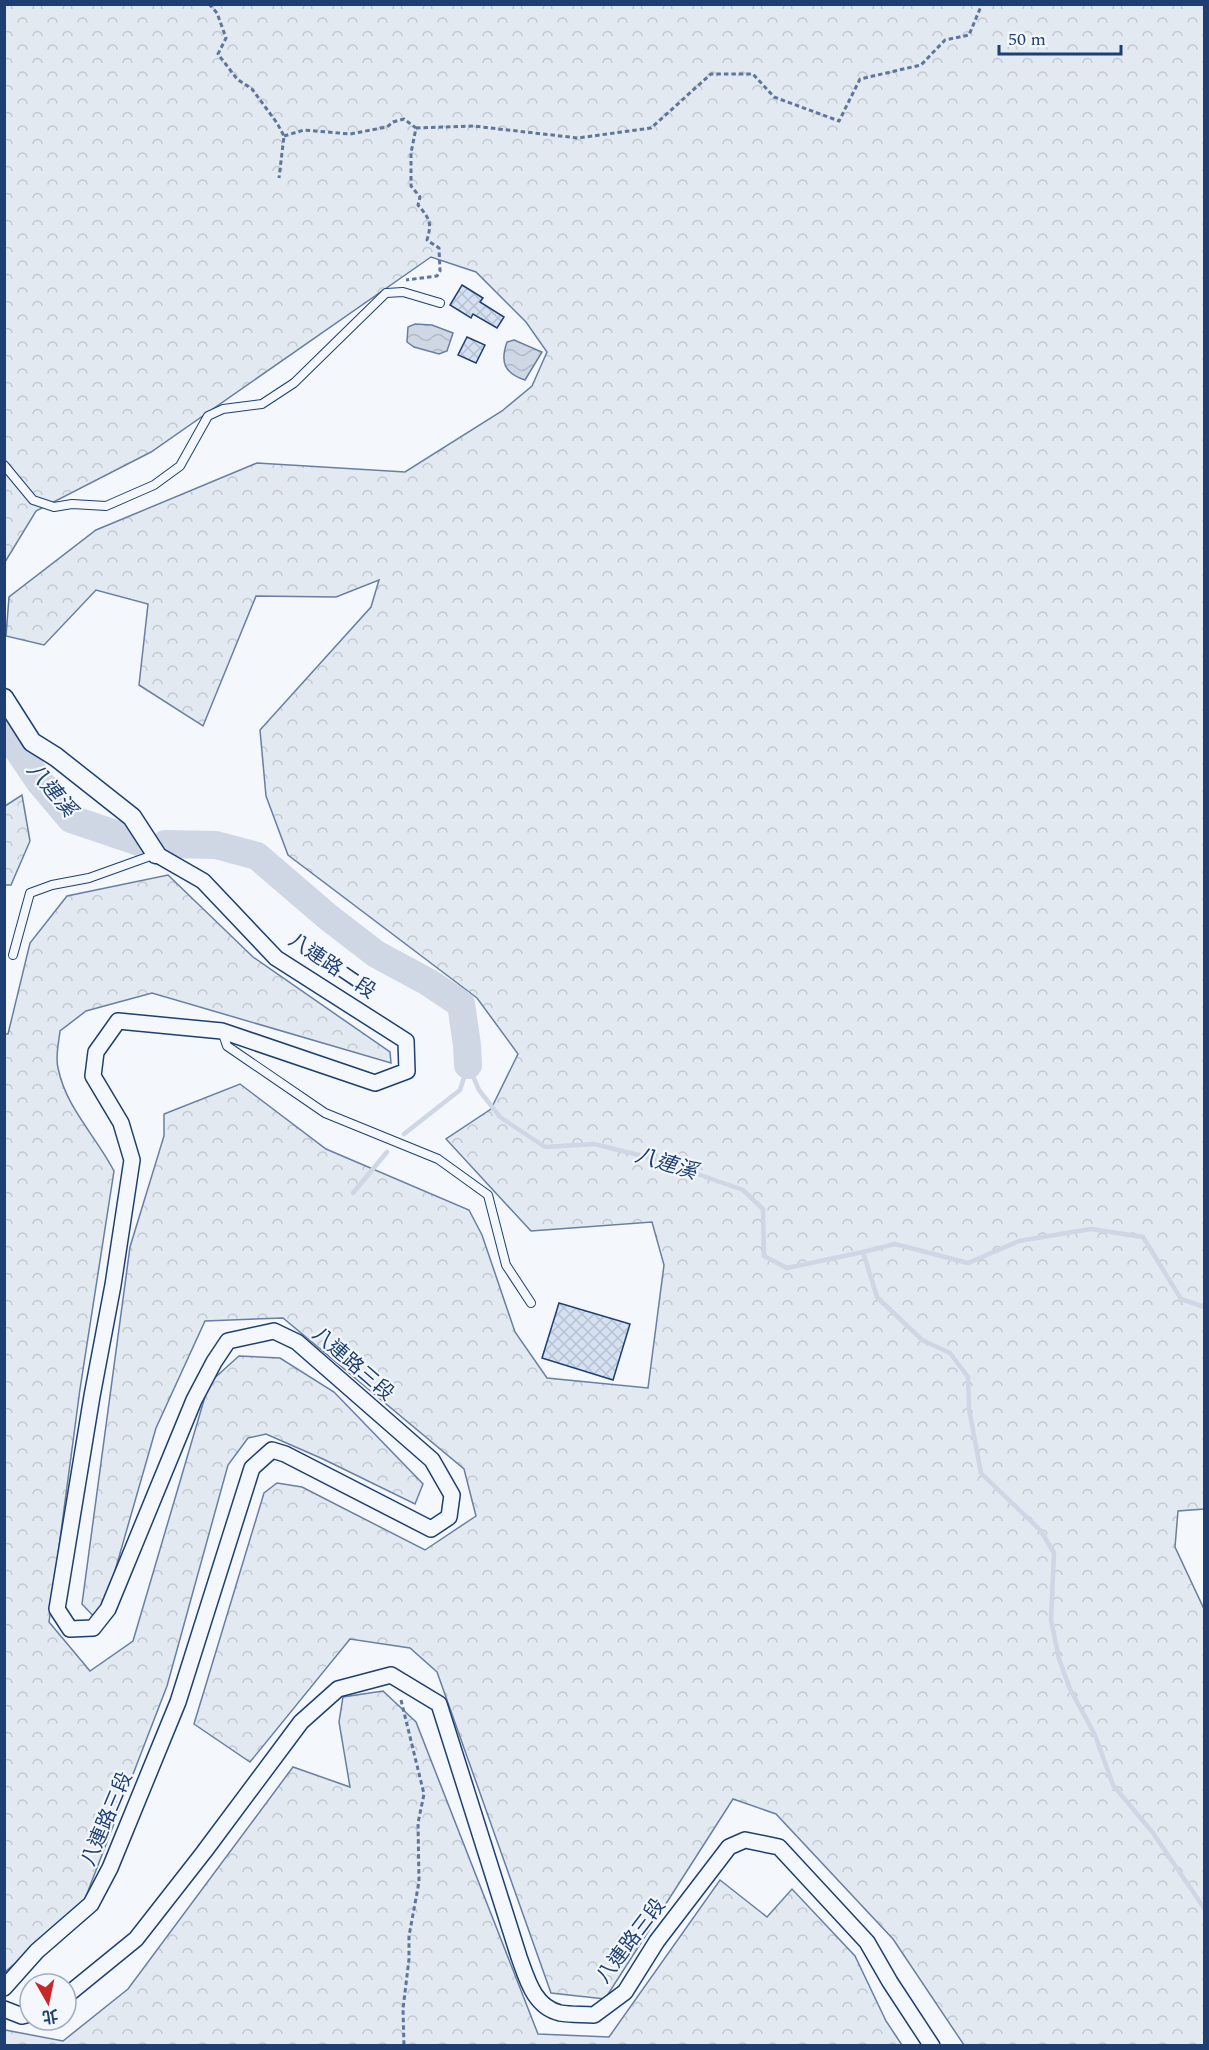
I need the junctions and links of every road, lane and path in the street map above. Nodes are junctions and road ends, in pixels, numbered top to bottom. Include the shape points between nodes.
1 (208, 4) edge
2 (982, 4) edge
3 (416, 128) junction
4 (284, 136) junction
5 (279, 178) dead end
6 (386, 293) junction
7 (440, 303) dead end
8 (4, 465) edge
9 (4, 698) edge
10 (156, 854) junction
11 (14, 955) dead end
12 (118, 1021) joint
13 (222, 1031) junction
14 (531, 1303) dead end
15 (395, 1678) junction
16 (78, 1986) edge
17 (4, 1988) edge
18 (4, 2009) edge
19 (18, 2014) edge
20 (404, 2046) edge
21 (932, 2046) edge

1 - 4 path via 217,13 226,38 219,54 237,79 266,106
2 - 3 path via 969,35 945,40 921,65 860,79 839,121 774,98 753,74 711,74 651,128 578,138 473,126
3 - 4 path via 404,120 350,134 304,130
3 - 6 path via 411,186 420,196 418,205 431,226 427,240 439,248 440,272 437,276 403,281
4 - 5 path
6 - 7 lane via 403,292
6 - 8 lane via 294,383 262,404 208,416 180,466 154,485 106,506 54,507 33,500
9 - 10 street, 八連路二段 via 32,742 132,818
10 - 11 lane via 89,878 30,893
10 - 13 street, 八連路二段 via 203,881 276,958 406,1041 406,1071 375,1083
12 - 13 street, 八連路二段
12 - 17 street, 八連路三段 via 96,1052 93,1076 121,1123 132,1160 57,1609 70,1629 93,1628 108,1609 194,1400 228,1341 274,1331 297,1342 432,1460 452,1495 449,1517 431,1529 285,1454 272,1450 252,1468 178,1702 110,1868 90,1905 37,1951
13 - 14 lane via 227,1046 325,1113 438,1159 488,1196 506,1265
15 - 16 street via 391,1675 338,1689 301,1722 136,1939
15 - 20 path via 424,1794 418,1823 418,1882 403,2009
15 - 21 street, 八連路三段 via 439,1704 519,1957 531,1991 543,2004 559,2013 594,2015 625,1992 657,1941 729,1847 745,1840 779,1847 867,1942
18 - 19 street

